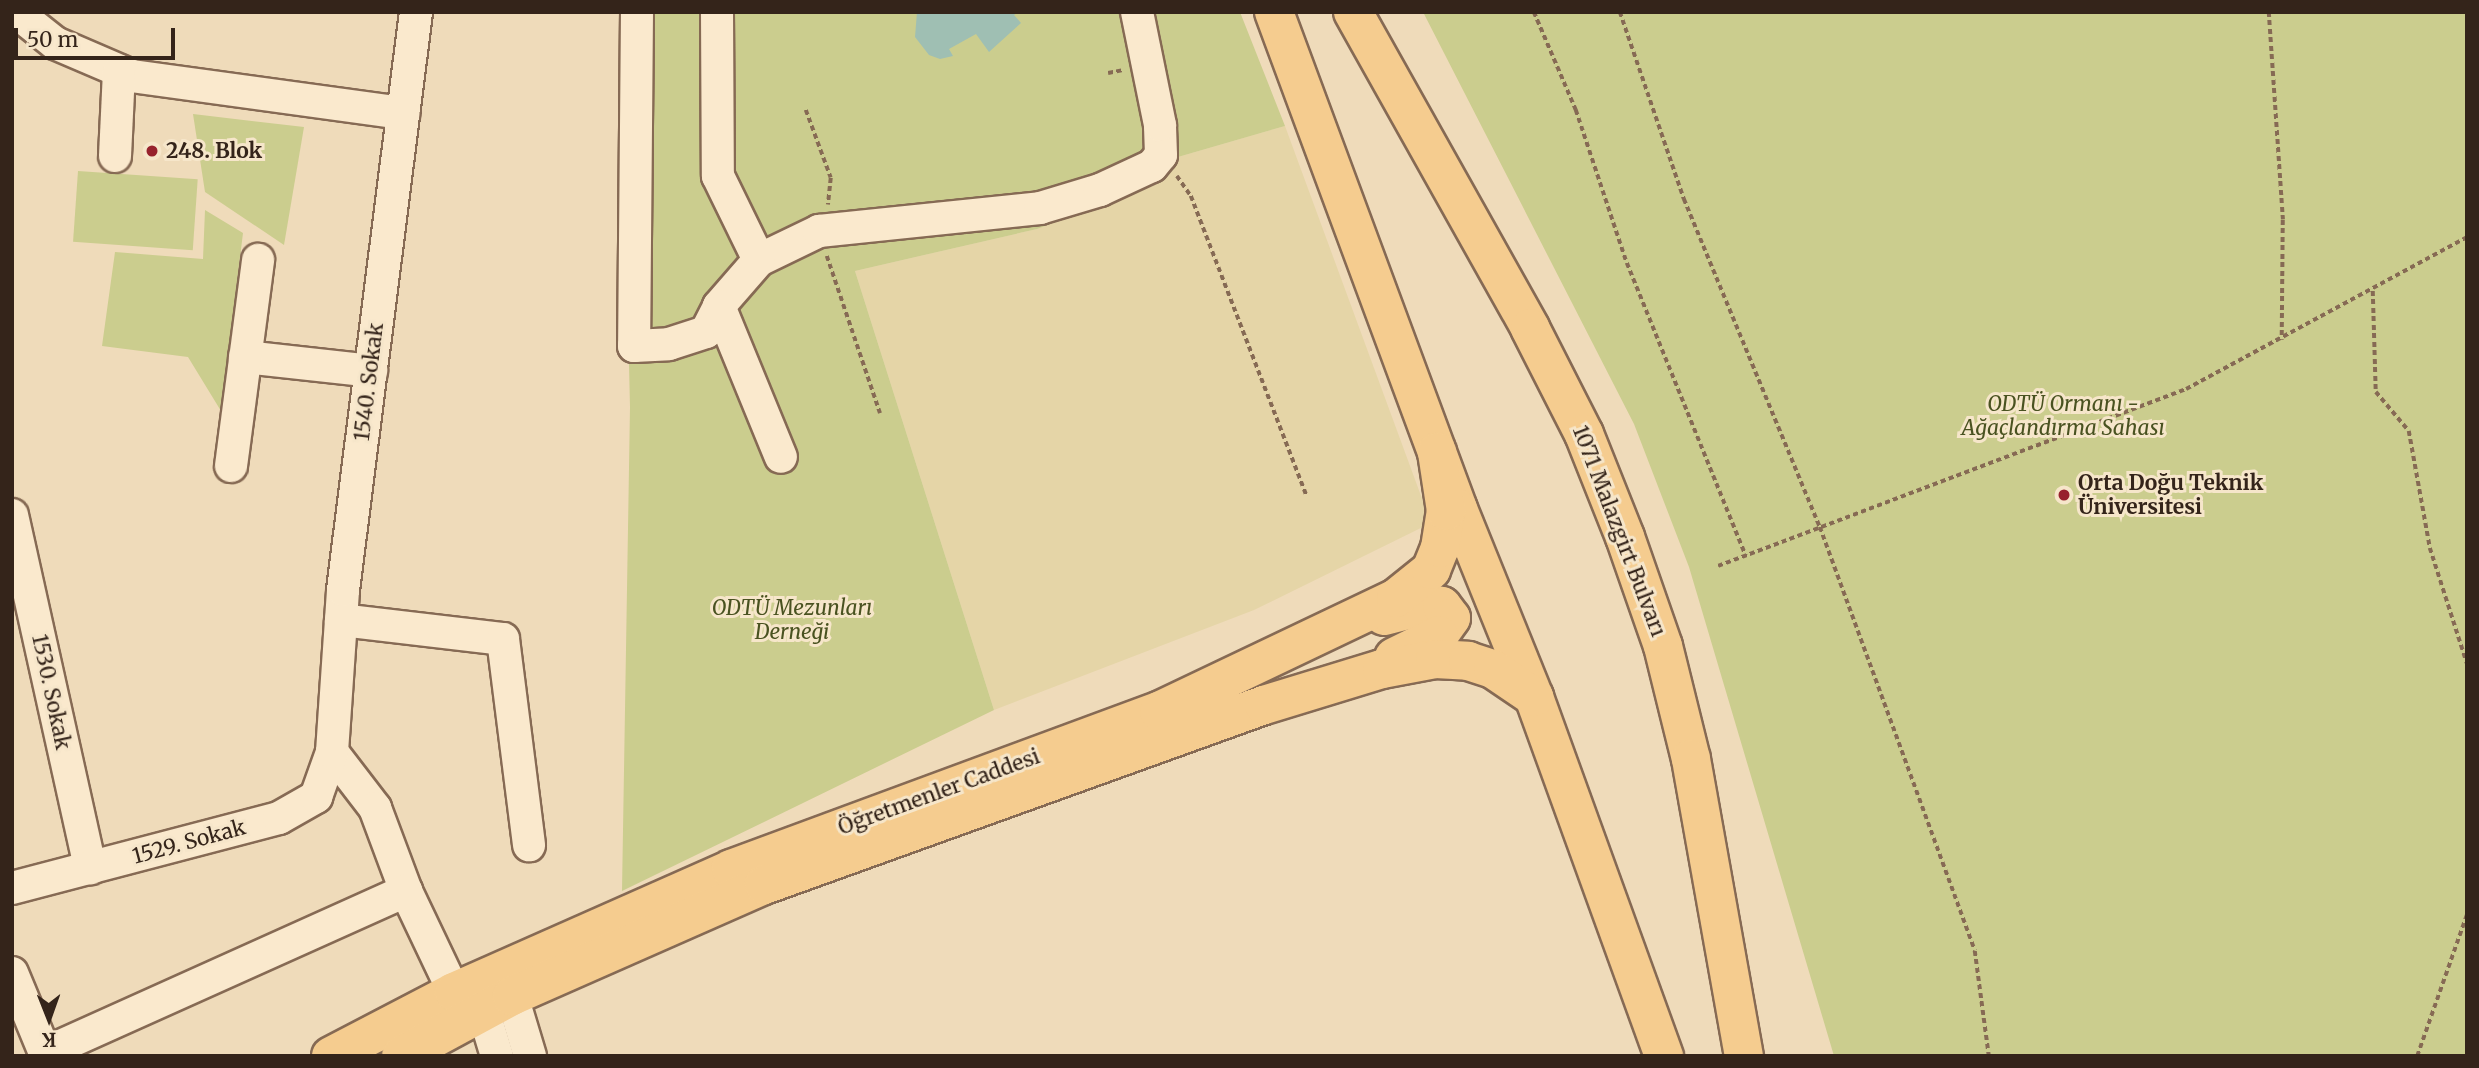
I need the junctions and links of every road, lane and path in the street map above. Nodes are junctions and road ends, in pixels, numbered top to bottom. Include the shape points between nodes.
1 (14, 12) edge
2 (416, 12) edge
3 (637, 12) edge
4 (717, 12) edge
5 (1137, 12) edge
6 (1274, 12) edge
7 (1353, 12) edge
8 (1534, 12) edge
9 (1619, 12) edge
10 (2269, 12) edge
11 (12, 20) edge
12 (119, 71) junction
13 (806, 110) dead end
14 (403, 113) junction
15 (1161, 155) junction
16 (115, 156) dead end
17 (830, 198) dead end
18 (819, 231) junction
19 (2467, 237) edge
20 (258, 260) dead end
21 (759, 260) junction
22 (2373, 291) junction
23 (719, 306) junction
24 (2282, 340) junction
25 (245, 357) junction
26 (370, 371) junction
27 (880, 414) dead end
28 (1437, 452) junction
29 (781, 457) dead end
30 (231, 466) dead end
31 (1307, 496) dead end
32 (12, 516) edge
33 (1820, 527) junction
34 (1746, 556) junction
35 (1718, 566) dead end
36 (341, 620) junction
37 (1321, 636) junction
38 (2467, 663) edge
39 (1341, 682) junction
40 (1534, 697) junction
41 (332, 752) junction
42 (529, 845) dead end
43 (90, 868) junction
44 (12, 888) edge
45 (405, 891) junction
46 (2467, 914) edge
47 (12, 973) edge
48 (483, 1000) junction
49 (331, 1056) edge
50 (401, 1056) edge
51 (497, 1056) edge
52 (530, 1056) edge
53 (1664, 1056) edge
54 (1744, 1056) edge
55 (1989, 1056) edge
56 (2417, 1056) edge

1 - 11 street
1 - 12 street via 55,43
2 - 14 street, 1540. Sokak
3 - 23 street via 634,346 670,344 706,332
4 - 21 street via 718,176
5 - 15 street via 1160,125
6 - 28 main road
7 - 54 main road, 1071 Malazgirt Bulvarı via 1530,328 1584,435 1625,537 1663,646 1691,759
8 - 34 path via 1576,110 1627,263
9 - 33 path via 1684,199
10 - 24 path via 2283,220
12 - 14 street
12 - 16 street
13 - 17 path via 831,178
14 - 26 street, 1540. Sokak
15 - 18 street via 1152,166 1100,190 1040,208
15 - 31 path via 1191,196
18 - 21 street
18 - 27 path
19 - 22 path
20 - 25 street
21 - 23 street
22 - 24 path
22 - 38 path via 2376,392 2409,431 2430,548
23 - 29 street
24 - 33 path via 2186,389
25 - 26 street
25 - 30 street
26 - 36 street, 1540. Sokak
28 - 37 main road, Öğretmenler Caddesi via 1446,511 1431,570 1396,598
28 - 40 main road
32 - 43 street, 1530. Sokak
33 - 34 path
33 - 55 path via 1975,951
34 - 35 path
36 - 41 street, 1540. Sokak
36 - 42 street via 503,639
37 - 39 main road via 1431,604 1442,606 1451,618 1439,635
37 - 48 main road, Öğretmenler Caddesi via 1159,711 730,869
39 - 40 main road, Öğretmenler Caddesi via 1435,659 1468,661 1493,669
39 - 48 main road, Öğretmenler Caddesi via 764,885
40 - 53 main road
41 - 43 street, 1529. Sokak via 316,797 279,818
41 - 45 street via 374,808
43 - 44 street, 1529. Sokak
45 - 47 street via 46,1053
45 - 48 street
46 - 56 path
48 - 49 main road, Öğretmenler Caddesi
48 - 50 main road, Öğretmenler Caddesi
48 - 51 street
48 - 52 street

